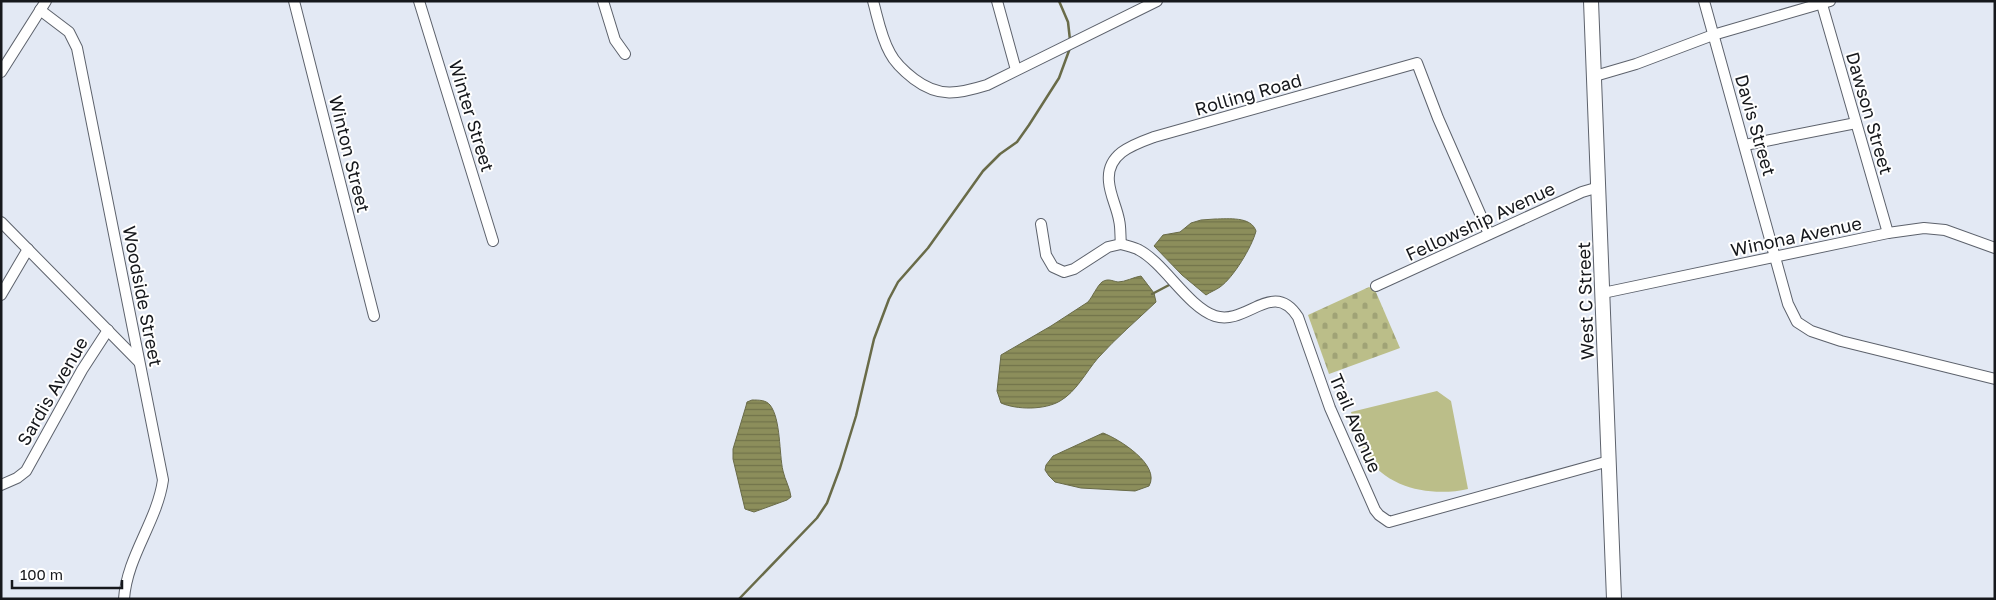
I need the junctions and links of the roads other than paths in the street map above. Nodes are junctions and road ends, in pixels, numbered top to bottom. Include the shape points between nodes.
1 (294, 1) edge
2 (419, 1) edge
3 (603, 1) edge
4 (873, 1) edge
5 (997, 1) edge
6 (1158, 1) edge
7 (1592, 1) edge
8 (1704, 1) edge
9 (1824, 2) edge
10 (43, 6) edge
11 (1713, 35) junction
12 (625, 54) dead end
13 (1016, 70) junction
14 (1, 72) edge
15 (1595, 76) junction
16 (1856, 123) junction
17 (1745, 145) junction
18 (1599, 187) junction
19 (1, 222) edge
20 (1041, 224) dead end
21 (1888, 233) junction
22 (1489, 234) junction
23 (494, 241) dead end
24 (1121, 244) junction
25 (1995, 248) edge
26 (28, 249) junction
27 (1776, 258) junction
28 (1376, 286) dead end
29 (1603, 293) junction
30 (1, 295) edge
31 (374, 316) dead end
32 (108, 330) junction
33 (140, 363) junction
34 (1995, 379) edge
35 (1609, 461) junction
36 (1, 486) edge
37 (124, 599) edge
38 (1614, 599) edge

1 - 31 street, Winton Street
2 - 23 street, Winter Street
3 - 12 street via 615,40
4 - 13 street via 891,54 906,73 928,89 948,93 968,91
5 - 13 street
6 - 13 street
7 - 15 main road, West C Street
8 - 11 street, Davis Street
9 - 11 street
9 - 16 street, Dawson Street
10 - 14 street
10 - 33 street, Woodside Street via 69,32 77,48
11 - 15 street
11 - 17 street, Davis Street
15 - 18 main road, West C Street
16 - 17 street
16 - 21 street, Dawson Street
17 - 27 street, Davis Street
18 - 22 street, Fellowship Avenue
18 - 29 main road, West C Street
19 - 26 street
20 - 24 street via 1046,255 1053,268 1064,272 1108,247
21 - 25 street, Winona Avenue via 1924,228 1945,230
21 - 27 street, Winona Avenue
22 - 24 street, Rolling Road via 1417,63 1154,137 1122,150 1109,169 1109,183 1120,221
22 - 28 street, Fellowship Avenue
24 - 35 street, Trail Avenue via 1140,250 1201,308 1216,316 1228,317 1270,302 1282,301 1291,306 1298,316 1330,408 1375,510 1390,522
26 - 30 street
26 - 32 street
27 - 29 street, Winona Avenue
27 - 34 street, Davis Street via 1788,304 1797,322 1811,331
29 - 35 main road, West C Street
32 - 33 street
32 - 36 street, Sardis Avenue via 26,471
33 - 37 street, Woodside Street via 164,480 157,508 132,564
35 - 38 main road, West C Street

